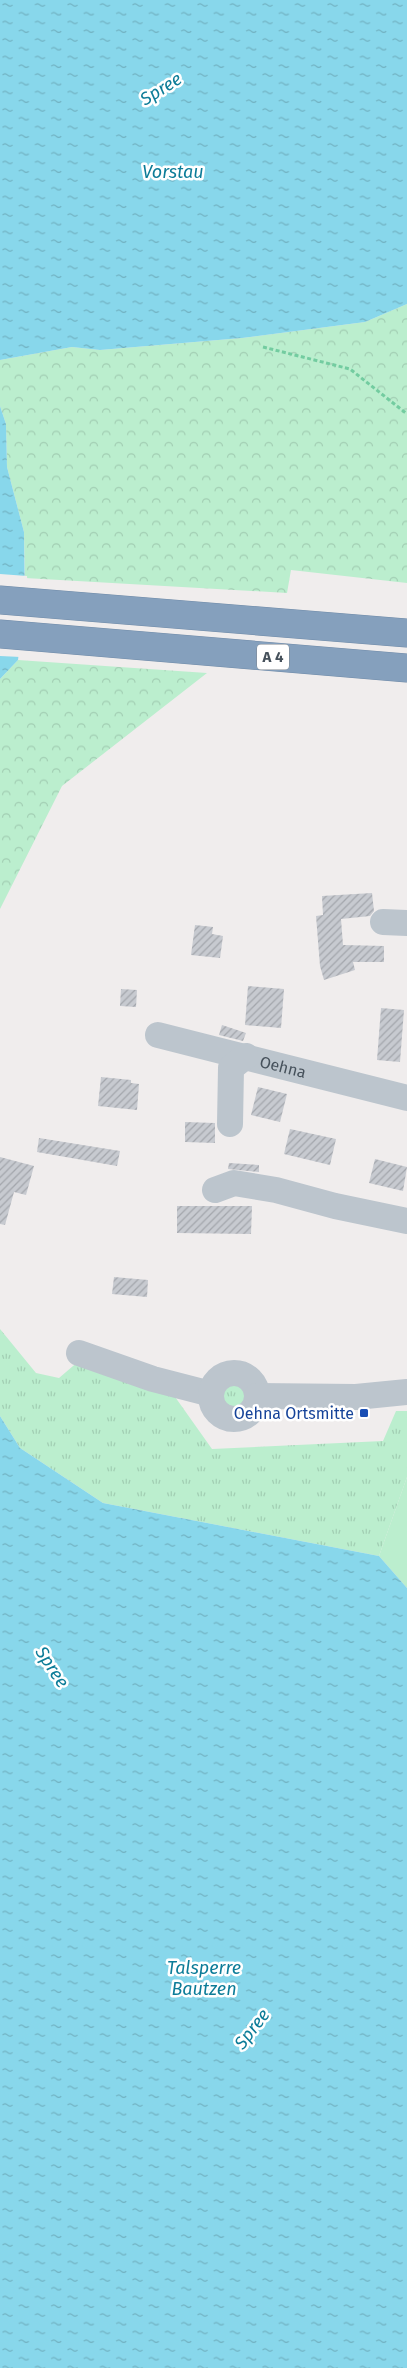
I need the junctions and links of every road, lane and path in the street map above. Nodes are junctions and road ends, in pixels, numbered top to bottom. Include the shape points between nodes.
1 (263, 347) dead end
2 (407, 414) edge
3 (0, 600) edge
4 (407, 633) edge
5 (0, 634) edge
6 (407, 668) edge
7 (158, 1035) dead end
8 (246, 1056) junction
9 (407, 1098) edge
10 (230, 1124) dead end
11 (215, 1190) dead end
12 (407, 1222) edge
13 (79, 1353) dead end
14 (407, 1392) edge

1 - 2 path via 350,369
3 - 4 highway, A 4
5 - 6 highway, A 4
7 - 8 street, Oehna
8 - 9 street, Oehna
8 - 10 street via 231,1068
11 - 12 street via 234,1183 243,1184
13 - 14 street via 153,1379 211,1394 218,1380 231,1373 239,1373 252,1382 257,1396 356,1397

